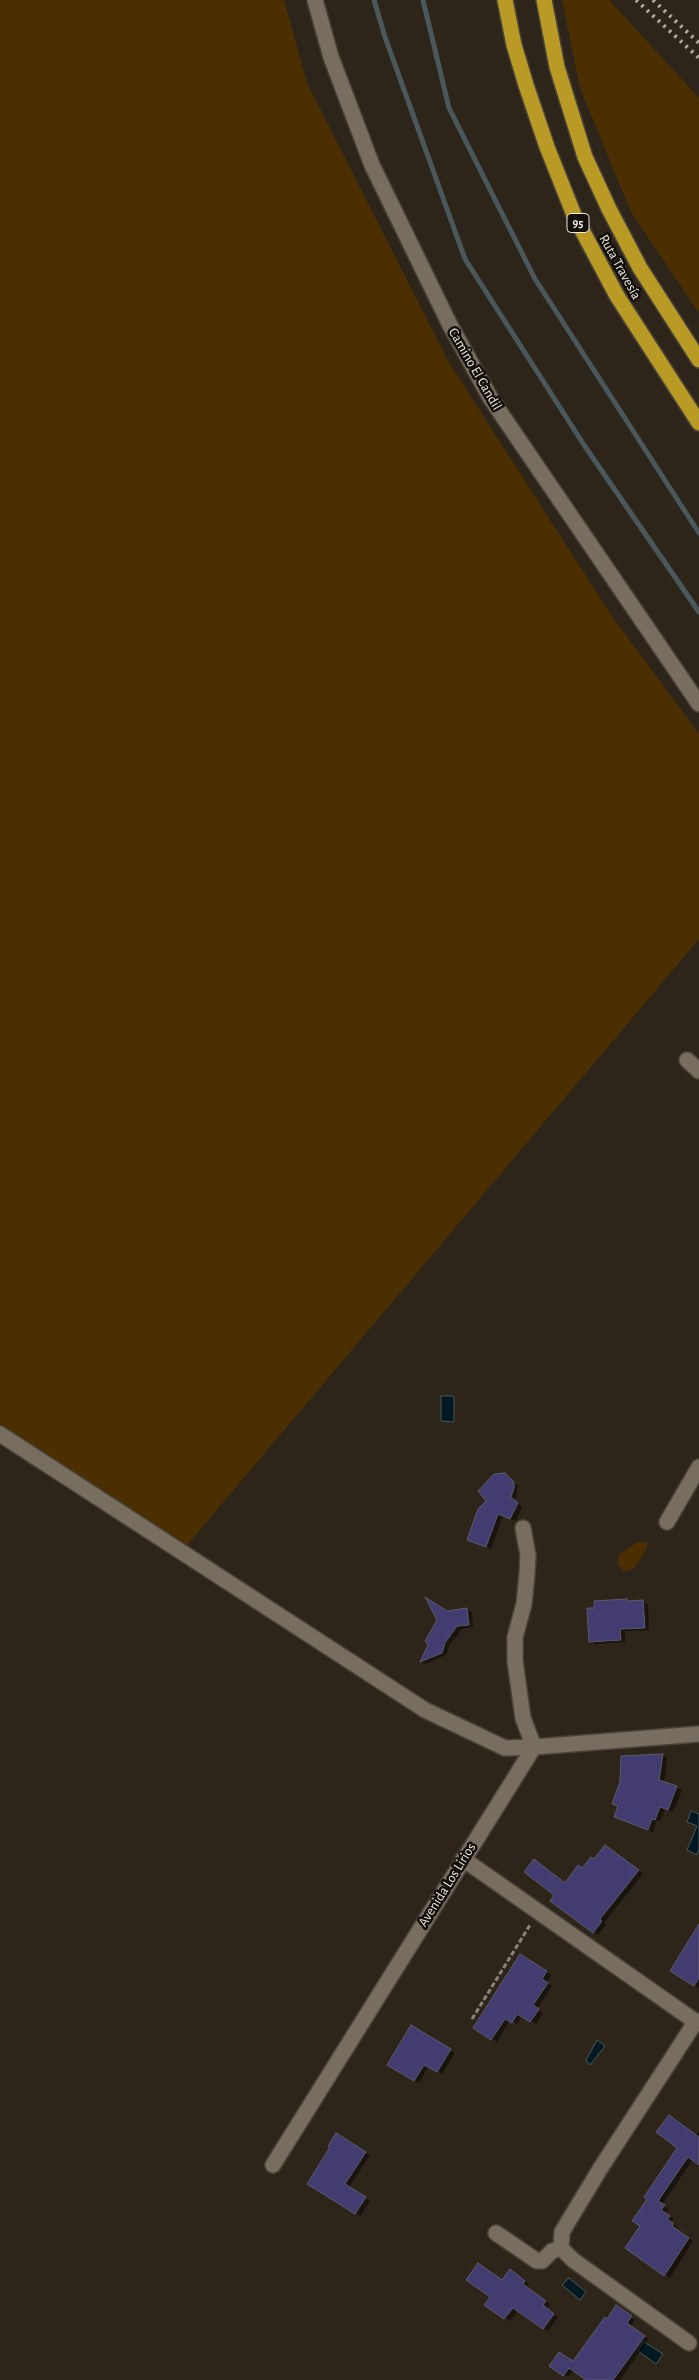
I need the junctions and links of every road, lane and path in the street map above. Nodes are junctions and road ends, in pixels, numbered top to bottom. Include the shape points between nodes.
1 (315, 0) edge
2 (505, 0) edge
3 (544, 0) edge
4 (699, 360) edge
5 (699, 423) edge
6 (699, 704) edge
7 (687, 1060) dead end
8 (699, 1071) edge
9 (0, 1434) edge
10 (699, 1467) edge
11 (667, 1522) dead end
12 (523, 1528) dead end
13 (699, 1734) edge
14 (534, 1747) junction
15 (463, 1859) junction
16 (530, 1925) dead end
17 (472, 2019) dead end
18 (697, 2023) edge
19 (274, 2165) dead end
20 (496, 2233) dead end
21 (562, 2248) junction
22 (689, 2343) dead end

1 - 6 street, Camino El Candil via 331,57 372,165 450,325 491,399
2 - 5 highway, Ruta Travesía / 95 via 523,78 574,215 617,296
3 - 4 highway, Ruta Travesía / 95 via 557,67 588,164 640,268
7 - 8 street
9 - 14 street via 425,1710 505,1748
10 - 11 street
12 - 14 street via 528,1554 527,1574 524,1604 515,1637 515,1661 523,1718
13 - 14 street
14 - 15 street, Avenida Los Lirios
15 - 18 street
15 - 19 street, Avenida Los Lirios
16 - 17 path
18 - 21 street via 562,2232
20 - 21 street via 537,2261
21 - 22 street via 573,2260

